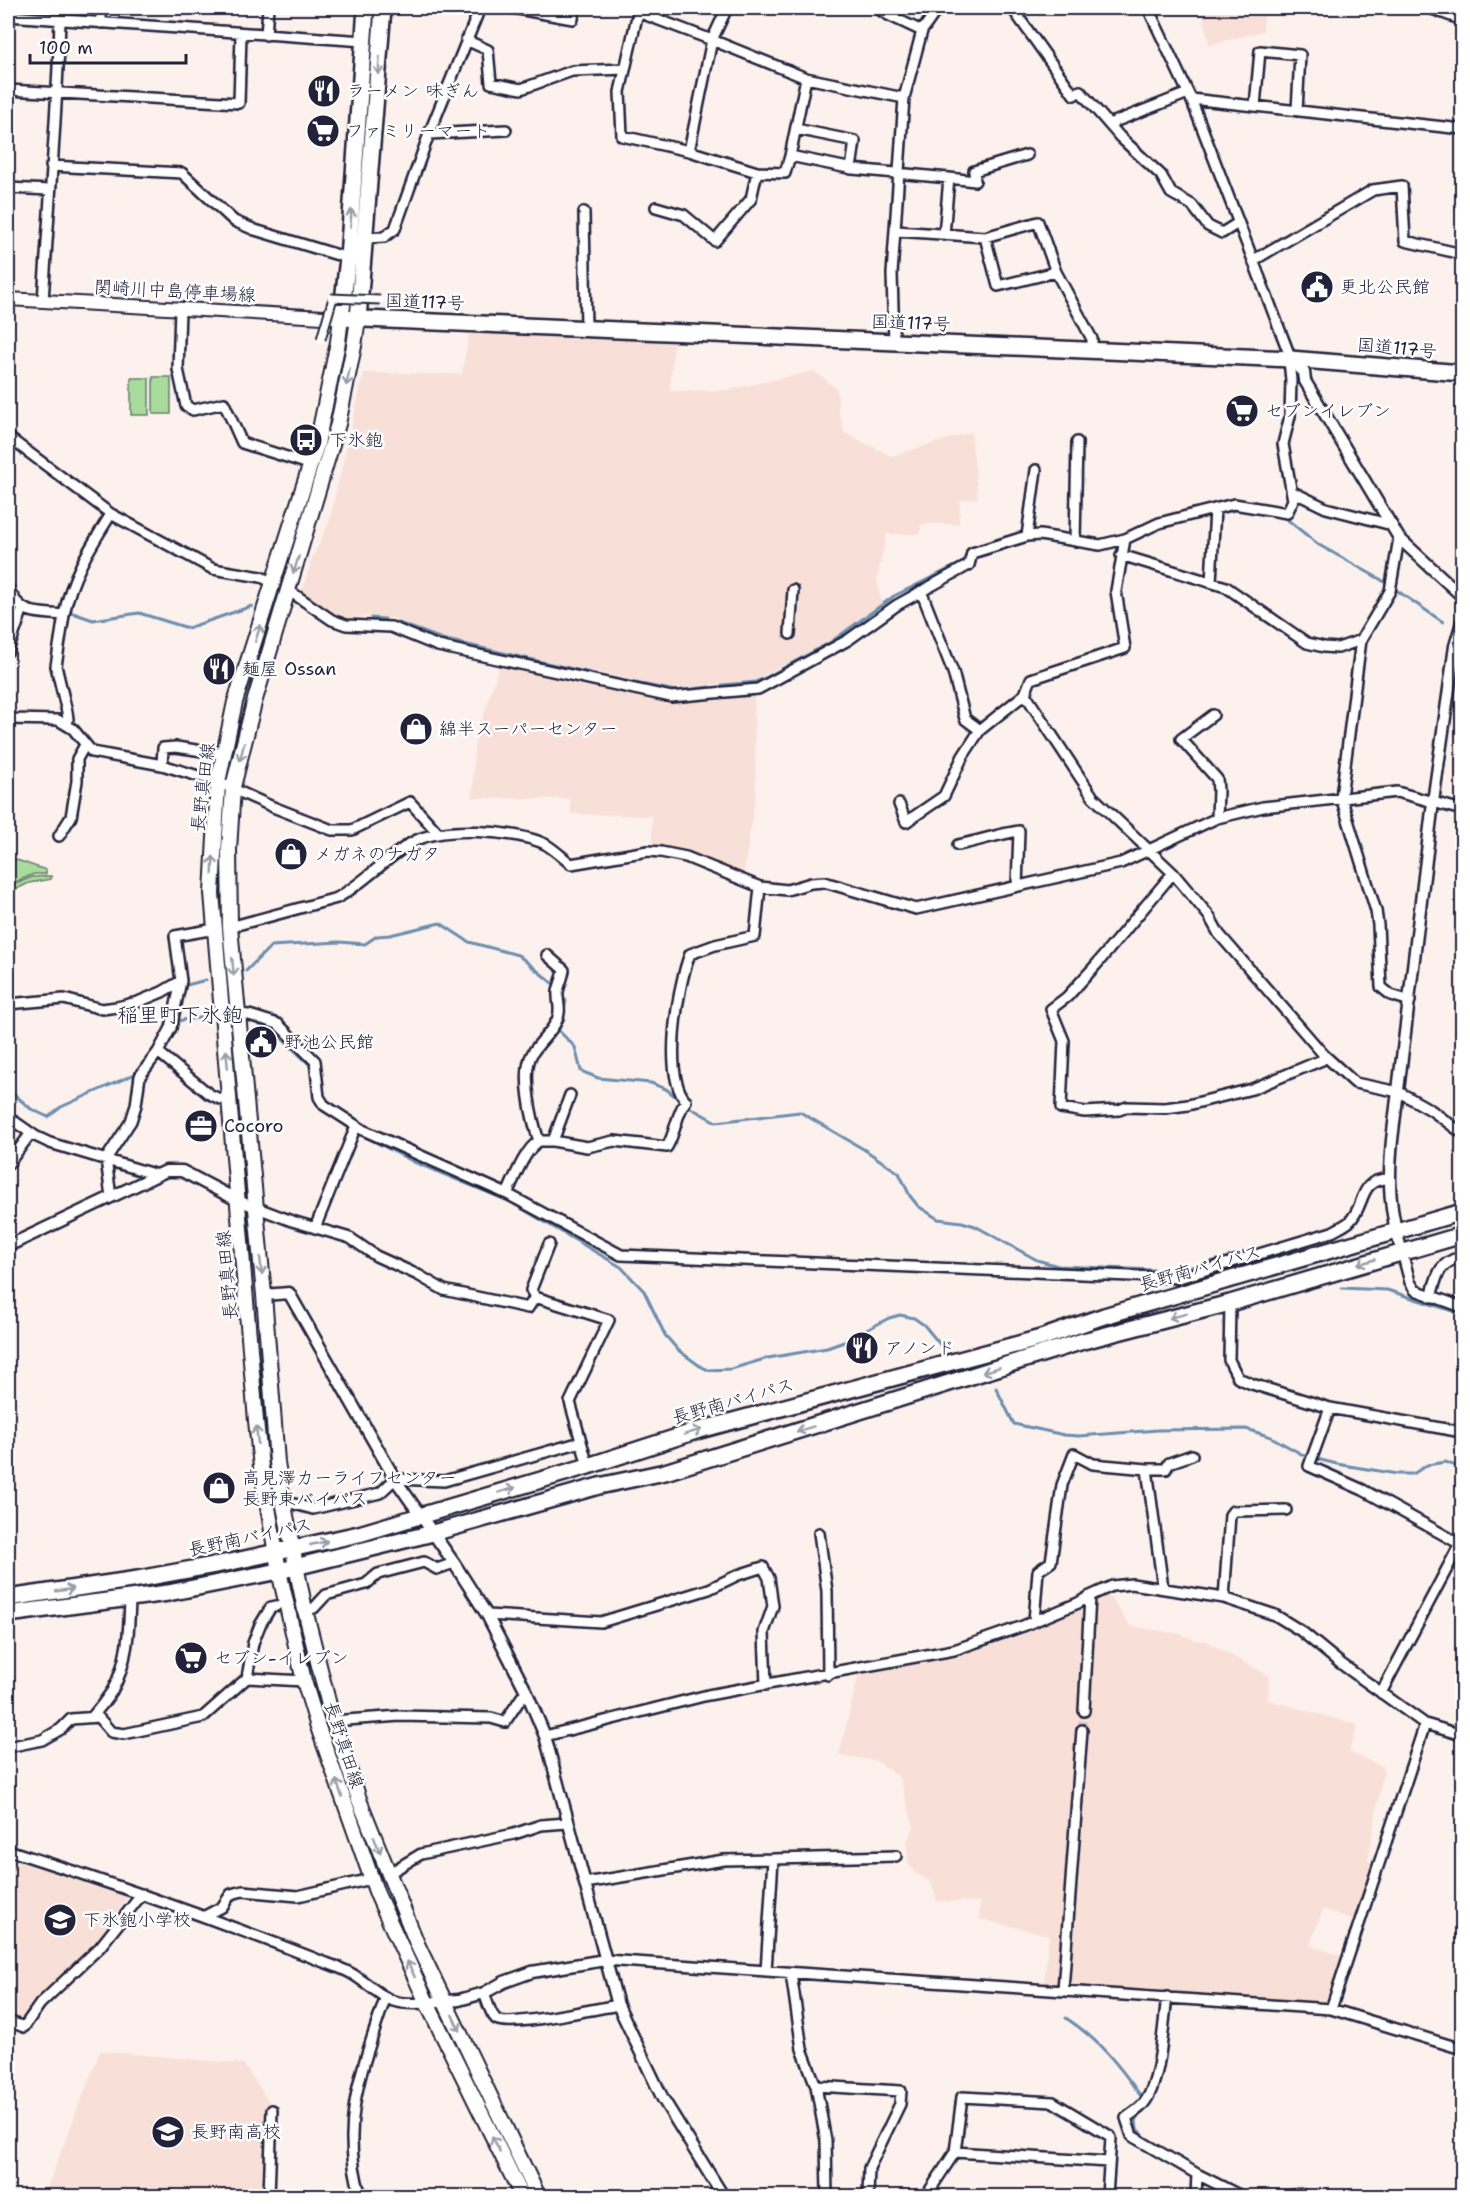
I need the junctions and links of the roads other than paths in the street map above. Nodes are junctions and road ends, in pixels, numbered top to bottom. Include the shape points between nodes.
1 (101, 8) edge
2 (268, 8) edge
3 (366, 8) edge
4 (383, 8) edge
5 (480, 8) edge
6 (512, 8) edge
7 (574, 8) edge
8 (727, 8) edge
9 (877, 8) edge
10 (938, 8) edge
11 (1012, 8) edge
12 (1148, 8) edge
13 (1429, 8) edge
14 (8, 16) edge
15 (60, 20) junction
16 (1462, 20) edge
17 (101, 23) junction
18 (922, 31) junction
19 (241, 33) junction
20 (266, 34) junction
21 (466, 40) junction
22 (712, 40) junction
23 (364, 41) junction
24 (625, 69) junction
25 (806, 78) junction
26 (8, 90) edge
27 (57, 94) junction
28 (1190, 96) junction
29 (904, 98) junction
30 (1255, 106) junction
31 (1297, 111) junction
32 (1109, 124) junction
33 (796, 129) junction
34 (1462, 129) edge
35 (506, 130) dead end
36 (429, 134) junction
37 (689, 151) junction
38 (1027, 155) dead end
39 (790, 156) junction
40 (51, 166) junction
41 (851, 169) junction
42 (758, 172) junction
43 (899, 173) junction
44 (949, 178) junction
45 (8, 188) edge
46 (50, 190) junction
47 (656, 207) dead end
48 (584, 212) dead end
49 (1238, 223) junction
50 (896, 231) junction
51 (944, 235) junction
52 (985, 237) junction
53 (366, 238) junction
54 (1462, 254) edge
55 (348, 258) junction
56 (1254, 260) junction
57 (1056, 272) junction
58 (8, 299) edge
59 (380, 300) dead end
60 (43, 301) junction
61 (180, 310) junction
62 (341, 318) junction
63 (358, 319) junction
64 (586, 328) junction
65 (321, 339) dead end
66 (894, 342) junction
67 (1092, 350) junction
68 (1290, 359) junction
69 (1462, 374) edge
70 (8, 437) edge
71 (1077, 442) dead end
72 (309, 465) junction
73 (1036, 470) dead end
74 (1293, 492) junction
75 (1215, 509) junction
76 (111, 514) junction
77 (1392, 525) junction
78 (1027, 536) junction
79 (1399, 538) junction
80 (1125, 539) junction
81 (1075, 540) junction
82 (1121, 555) junction
83 (1211, 582) junction
84 (274, 584) junction
85 (8, 587) edge
86 (288, 590) junction
87 (793, 590) dead end
88 (921, 591) junction
89 (1462, 596) edge
90 (23, 608) junction
91 (64, 615) junction
92 (1462, 622) edge
93 (790, 634) dead end
94 (1361, 640) junction
95 (8, 651) edge
96 (1024, 694) junction
97 (1213, 714) dead end
98 (8, 718) edge
99 (66, 724) junction
100 (980, 730) junction
101 (85, 745) junction
102 (216, 753) dead end
103 (162, 765) junction
104 (218, 782) junction
105 (233, 787) junction
106 (1341, 797) junction
107 (1433, 802) junction
108 (899, 804) dead end
109 (1462, 810) edge
110 (1217, 818) junction
111 (438, 833) junction
112 (59, 836) dead end
113 (958, 845) dead end
114 (1150, 850) junction
115 (1173, 873) junction
116 (1017, 886) junction
117 (760, 887) junction
118 (230, 927) junction
119 (214, 929) junction
120 (547, 955) dead end
121 (181, 981) junction
122 (1410, 1001) junction
123 (8, 1004) edge
124 (237, 1014) junction
125 (158, 1052) junction
126 (1324, 1055) junction
127 (1399, 1092) junction
128 (570, 1095) dead end
129 (230, 1097) junction
130 (8, 1117) edge
131 (356, 1126) junction
132 (31, 1133) junction
133 (1462, 1133) edge
134 (539, 1141) junction
135 (553, 1141) junction
136 (106, 1159) junction
137 (8, 1164) edge
138 (157, 1175) junction
139 (1388, 1179) junction
140 (507, 1194) junction
141 (111, 1197) junction
142 (239, 1201) junction
143 (256, 1208) junction
144 (1462, 1212) edge
145 (315, 1228) junction
146 (1395, 1231) junction
147 (1462, 1235) edge
148 (549, 1244) dead end
149 (8, 1246) edge
150 (1402, 1252) junction
151 (1462, 1257) edge
152 (264, 1295) junction
153 (535, 1297) junction
154 (1431, 1297) junction
155 (1230, 1303) junction
156 (1462, 1307) edge
157 (1330, 1408) junction
158 (1462, 1432) edge
159 (581, 1442) junction
160 (1192, 1455) dead end
161 (588, 1466) junction
162 (1147, 1469) junction
163 (395, 1479) junction
164 (283, 1501) junction
165 (1286, 1510) dead end
166 (420, 1516) junction
167 (433, 1533) junction
168 (819, 1533) dead end
169 (1461, 1544) edge
170 (293, 1549) junction
171 (276, 1553) junction
172 (454, 1563) junction
173 (297, 1566) junction
174 (279, 1571) junction
175 (1163, 1588) junction
176 (1090, 1596) junction
177 (8, 1598) edge
178 (1224, 1598) junction
179 (130, 1599) junction
180 (276, 1606) dead end
181 (305, 1610) junction
182 (8, 1614) edge
183 (487, 1615) junction
184 (1034, 1621) junction
185 (828, 1674) junction
186 (247, 1678) junction
187 (304, 1681) junction
188 (766, 1684) junction
189 (527, 1693) junction
190 (1381, 1693) junction
191 (1084, 1711) tunnel mouth
192 (92, 1718) junction
193 (333, 1720) junction
194 (1425, 1724) junction
195 (1082, 1730) tunnel mouth
196 (1462, 1735) edge
197 (545, 1736) junction
198 (8, 1747) edge
199 (567, 1823) junction
200 (8, 1850) edge
201 (896, 1856) dead end
202 (773, 1859) junction
203 (388, 1874) junction
204 (371, 1879) junction
205 (585, 1883) junction
206 (142, 1894) junction
207 (205, 1916) junction
208 (605, 1960) junction
209 (766, 1971) junction
210 (791, 1973) junction
211 (1063, 1990) junction
212 (484, 1993) junction
213 (1167, 1997) junction
214 (385, 1999) junction
215 (446, 2002) junction
216 (427, 2004) junction
217 (618, 2005) junction
218 (1331, 2009) junction
219 (8, 2021) edge
220 (1462, 2049) edge
221 (816, 2086) junction
222 (272, 2110) dead end
223 (955, 2152) junction
224 (1108, 2162) junction
225 (1197, 2174) junction
226 (269, 2196) edge
227 (361, 2196) edge
228 (522, 2196) edge
229 (538, 2196) edge
230 (723, 2196) edge
231 (827, 2196) edge
232 (868, 2196) edge
233 (926, 2196) edge
234 (1107, 2196) edge
235 (1196, 2196) edge
236 (1241, 2196) edge
237 (1289, 2196) edge
238 (1305, 2196) edge

1 - 17 street
2 - 20 street
3 - 23 highway
4 -> 53 highway, 国道117号
5 - 21 street
6 - 7 street via 573,19
8 - 22 street
9 - 18 street
10 - 18 street
11 - 32 street via 1074,95 1080,91
12 - 28 street
13 - 16 street
14 - 15 street
15 - 17 street
15 - 27 street
17 - 19 street
18 - 29 street
19 - 20 street
19 - 27 street via 239,104
20 - 23 street
21 - 24 street via 488,50 492,83 512,89 572,71
21 - 36 street
22 - 24 street via 638,12
22 - 25 street
22 - 37 street
55 -> 23 highway
24 - 37 street via 620,92 622,136
25 - 29 street
25 - 33 street
26 - 27 street
27 - 40 street
28 - 30 street
28 - 32 street
28 - 49 street
29 - 43 street
30 - 31 street
30 - 31 street via 1260,51 1270,52 1300,56
31 - 34 street
32 - 49 street via 1161,175 1171,193 1192,205 1208,226 1222,233
33 - 39 street
33 - 41 street via 855,141
35 - 36 street
36 - 53 street via 395,229 384,237
37 - 42 street
38 - 44 street via 974,171 975,181
39 - 41 street
39 - 42 street via 785,172
40 - 46 street
40 - 55 street via 182,172 234,221
41 - 43 street
42 - 47 street via 751,199 715,242 684,216
43 - 44 street
43 - 50 street
44 - 51 street
45 - 46 street
46 - 60 street
48 - 64 street
49 - 56 street
50 - 51 street
50 - 66 street via 892,274
51 - 52 street
52 - 57 street via 1038,222
52 - 57 street via 998,286
53 - 63 highway, 国道117号
54 - 56 street via 1406,241 1402,186 1373,190
55 - 62 highway
56 - 68 street
57 - 67 street via 1092,339
58 - 60 main road, 関崎川中島停車場線
59 - 65 street, bridge via 332,298
60 - 61 main road, 関崎川中島停車場線
61 - 62 main road, 関崎川中島停車場線
61 - 72 street via 177,369 186,406 193,410 224,403 242,443
62 - 63 highway, 国道117号
62 - 72 main road, 長野真田線 via 317,444
63 - 64 highway, 国道117号
63 -> 86 main road, 長野真田線 via 338,424
64 - 66 highway, 国道117号
66 - 67 highway, 国道117号
67 - 68 highway, 国道117号
68 - 69 highway, 国道117号
68 - 74 street via 1290,416 1283,444
68 - 77 street via 1304,372 1305,381
70 - 76 street
71 - 81 street
72 - 84 main road, 長野真田線
73 - 78 street
74 - 75 street via 1287,513 1243,504
74 - 77 street via 1326,508
75 - 80 street via 1159,523
75 - 83 street
76 - 84 street via 213,569 261,577
76 - 91 street via 86,553 68,594
77 - 79 street
78 - 81 street
78 - 88 street via 972,554 969,565
79 - 89 street
79 - 94 street via 1392,584
80 - 81 street via 1100,545
80 - 82 street
82 - 83 street
82 - 96 street via 1116,591 1125,648 1031,679
83 - 94 street via 1233,592 1307,643 1338,648
104 -> 84 main road, 長野真田線 via 236,702
85 - 90 street via 14,602
86 - 88 street via 346,625 391,627 438,646 671,697 758,689 848,640
86 -> 105 main road, 長野真田線
87 - 93 street
88 - 100 street via 953,672 965,718
90 - 91 street
90 - 95 street
91 - 99 street via 56,666 67,712
92 - 107 street via 1455,646
94 - 106 street
96 - 100 street
96 - 114 street via 1093,797
97 - 110 street via 1181,739 1217,779
98 - 99 street via 58,720
99 - 101 street
100 - 108 street via 944,796 906,822
101 - 103 street via 92,752
101 - 112 street via 77,759 71,817
102 - 103 street via 163,748
103 - 104 street
104 - 105 street
119 -> 104 main road, 長野真田線
105 - 111 street via 333,830 352,830 410,802
105 - 118 main road, 長野真田線
106 - 107 street via 1397,792
106 - 110 street via 1263,807
106 - 122 street via 1376,911 1382,987
107 - 109 street
107 - 122 street
110 - 114 street
111 - 117 street via 467,831 525,838 546,845 570,864 661,852 686,857
111 - 118 street via 411,842 337,898
113 - 116 street via 1019,831
114 - 115 street
114 - 116 street via 1121,862
115 - 126 street via 1219,934
115 - 126 street via 1096,965 1051,1009 1064,1041 1061,1108 1085,1112 1188,1105 1252,1089 1322,1060
116 - 117 street via 916,909 824,882 787,890
117 - 135 street via 754,936 701,949 690,954 686,964 676,1008 675,1047 676,1084 686,1101 667,1147 614,1141 587,1147
118 -> 124 main road, 長野真田線
119 - 121 street via 175,936
129 -> 119 main road, 長野真田線
120 - 134 street via 564,970 558,992 557,1022 530,1057 529,1107
121 - 123 street via 138,1002 102,1009 64,999
121 - 125 street via 171,1028
122 - 127 street
124 - 131 street via 278,1024 315,1061 319,1096 324,1105
124 - 143 main road, 長野真田線
125 - 129 street via 209,1094 220,1099
125 - 136 street via 140,1076 131,1121
126 - 127 street via 1355,1083
127 - 133 street
127 - 139 street
128 - 135 street
129 - 142 main road, 長野真田線
130 - 132 street
131 - 140 street
131 - 145 street
132 - 136 street via 50,1143
132 - 137 street
134 - 135 street
134 - 140 street via 527,1153
136 - 138 street
136 - 141 street
138 - 141 street
138 - 142 street via 182,1171
139 - 140 street via 1369,1184 1349,1222 1332,1232 1179,1278 621,1255
139 - 146 street
141 - 149 street
142 - 143 street
171 -> 142 main road, 長野真田線 via 257,1432
143 - 145 street
143 -> 152 main road, 長野真田線
144 - 146 highway, 長野南バイパス
145 - 153 street via 350,1238 376,1256 444,1290 528,1308
146 - 150 street
161 -> 146 highway, 長野南バイパス via 775,1408 1041,1338
147 - 150 highway
148 - 153 street via 531,1290
150 - 154 street via 1415,1290
150 -> 155 highway
151 - 154 street via 1439,1269
152 - 163 street via 289,1293
152 - 164 main road, 長野真田線
153 - 159 street via 609,1320 570,1402
154 - 156 street
155 - 157 street via 1229,1360 1238,1378
155 -> 167 highway via 1083,1341 665,1472 599,1486
157 - 158 street
157 - 169 street via 1309,1466 1363,1490
159 - 161 street
159 - 163 street via 444,1481
160 - 162 street via 1169,1463 1166,1469
166 -> 161 highway, 長野南バイパス
162 - 175 street
162 - 184 street via 1093,1464 1074,1454 1062,1485 1051,1562 1038,1571
163 - 164 street via 380,1493 313,1509
163 - 166 street
164 - 170 main road, 長野真田線
165 - 178 street via 1233,1511 1230,1515
166 - 167 street
170 -> 166 highway, 長野南バイパス
167 - 172 street
167 - 173 highway
168 - 185 street via 827,1591
169 - 190 street
170 - 171 highway, 長野南バイパス
170 - 173 main road, 長野真田線
171 - 174 main road, 長野真田線
177 -> 171 highway, 長野南バイパス
172 - 181 street via 437,1569 424,1562 378,1574 366,1584 326,1594 314,1608
172 - 183 street
173 - 174 highway
173 - 181 main road, 長野真田線
174 - 179 highway
174 - 187 main road, 長野真田線
175 - 176 street via 1112,1586
175 - 178 street
176 - 184 street
176 - 191 street
178 - 190 street via 1275,1615 1302,1631
179 - 182 highway
179 - 192 street via 129,1638 120,1674
180 - 186 street via 271,1607 260,1625
181 - 193 main road, 長野真田線
183 - 188 street via 601,1622 709,1590 763,1567 769,1578 772,1606 764,1632
183 - 189 street
184 - 185 street via 954,1650
185 - 188 street
186 - 187 street
186 - 192 street via 203,1718 124,1734 111,1732 98,1717
204 -> 187 main road, 長野真田線
188 - 197 street
189 - 193 street via 505,1722 491,1718 400,1716
189 - 197 street
190 - 194 street
192 - 198 street via 71,1719 42,1740
193 -> 203 main road, 長野真田線
194 - 196 street
194 - 218 street
195 - 211 street
197 - 199 street
199 - 203 street via 542,1825 421,1854
199 - 205 street
200 - 206 street
201 - 202 street
202 - 205 street via 724,1860
202 - 209 street
203 - 215 main road, 長野真田線
204 - 207 street via 298,1896 243,1891 231,1894 222,1906
216 -> 204 main road, 長野真田線
205 - 208 street
206 - 207 street
206 - 219 street via 100,1947 40,2004 24,2027
207 - 214 street via 352,1973
208 - 209 street
208 - 212 street via 532,1972
208 - 217 street
209 - 210 street
210 - 211 street
210 - 221 street via 802,2049
211 - 213 street
212 - 215 street
212 - 217 street via 498,2020 528,2020
213 - 218 street
213 - 225 street via 1150,2092 1144,2104 1126,2118 1132,2136
214 - 216 street
214 - 227 street via 353,2106 351,2146
215 - 216 street
215 -> 229 main road, 長野真田線
228 -> 216 main road, 長野真田線
217 - 230 street via 663,2099
218 - 220 street
221 - 231 street via 826,2141
221 - 232 street via 901,2091 900,2104 869,2168
222 - 226 street
223 - 224 street
223 - 224 street via 962,2097 1053,2102 1112,2138
223 - 233 street
224 - 234 street
225 - 235 street
225 - 236 street
237 - 238 street

